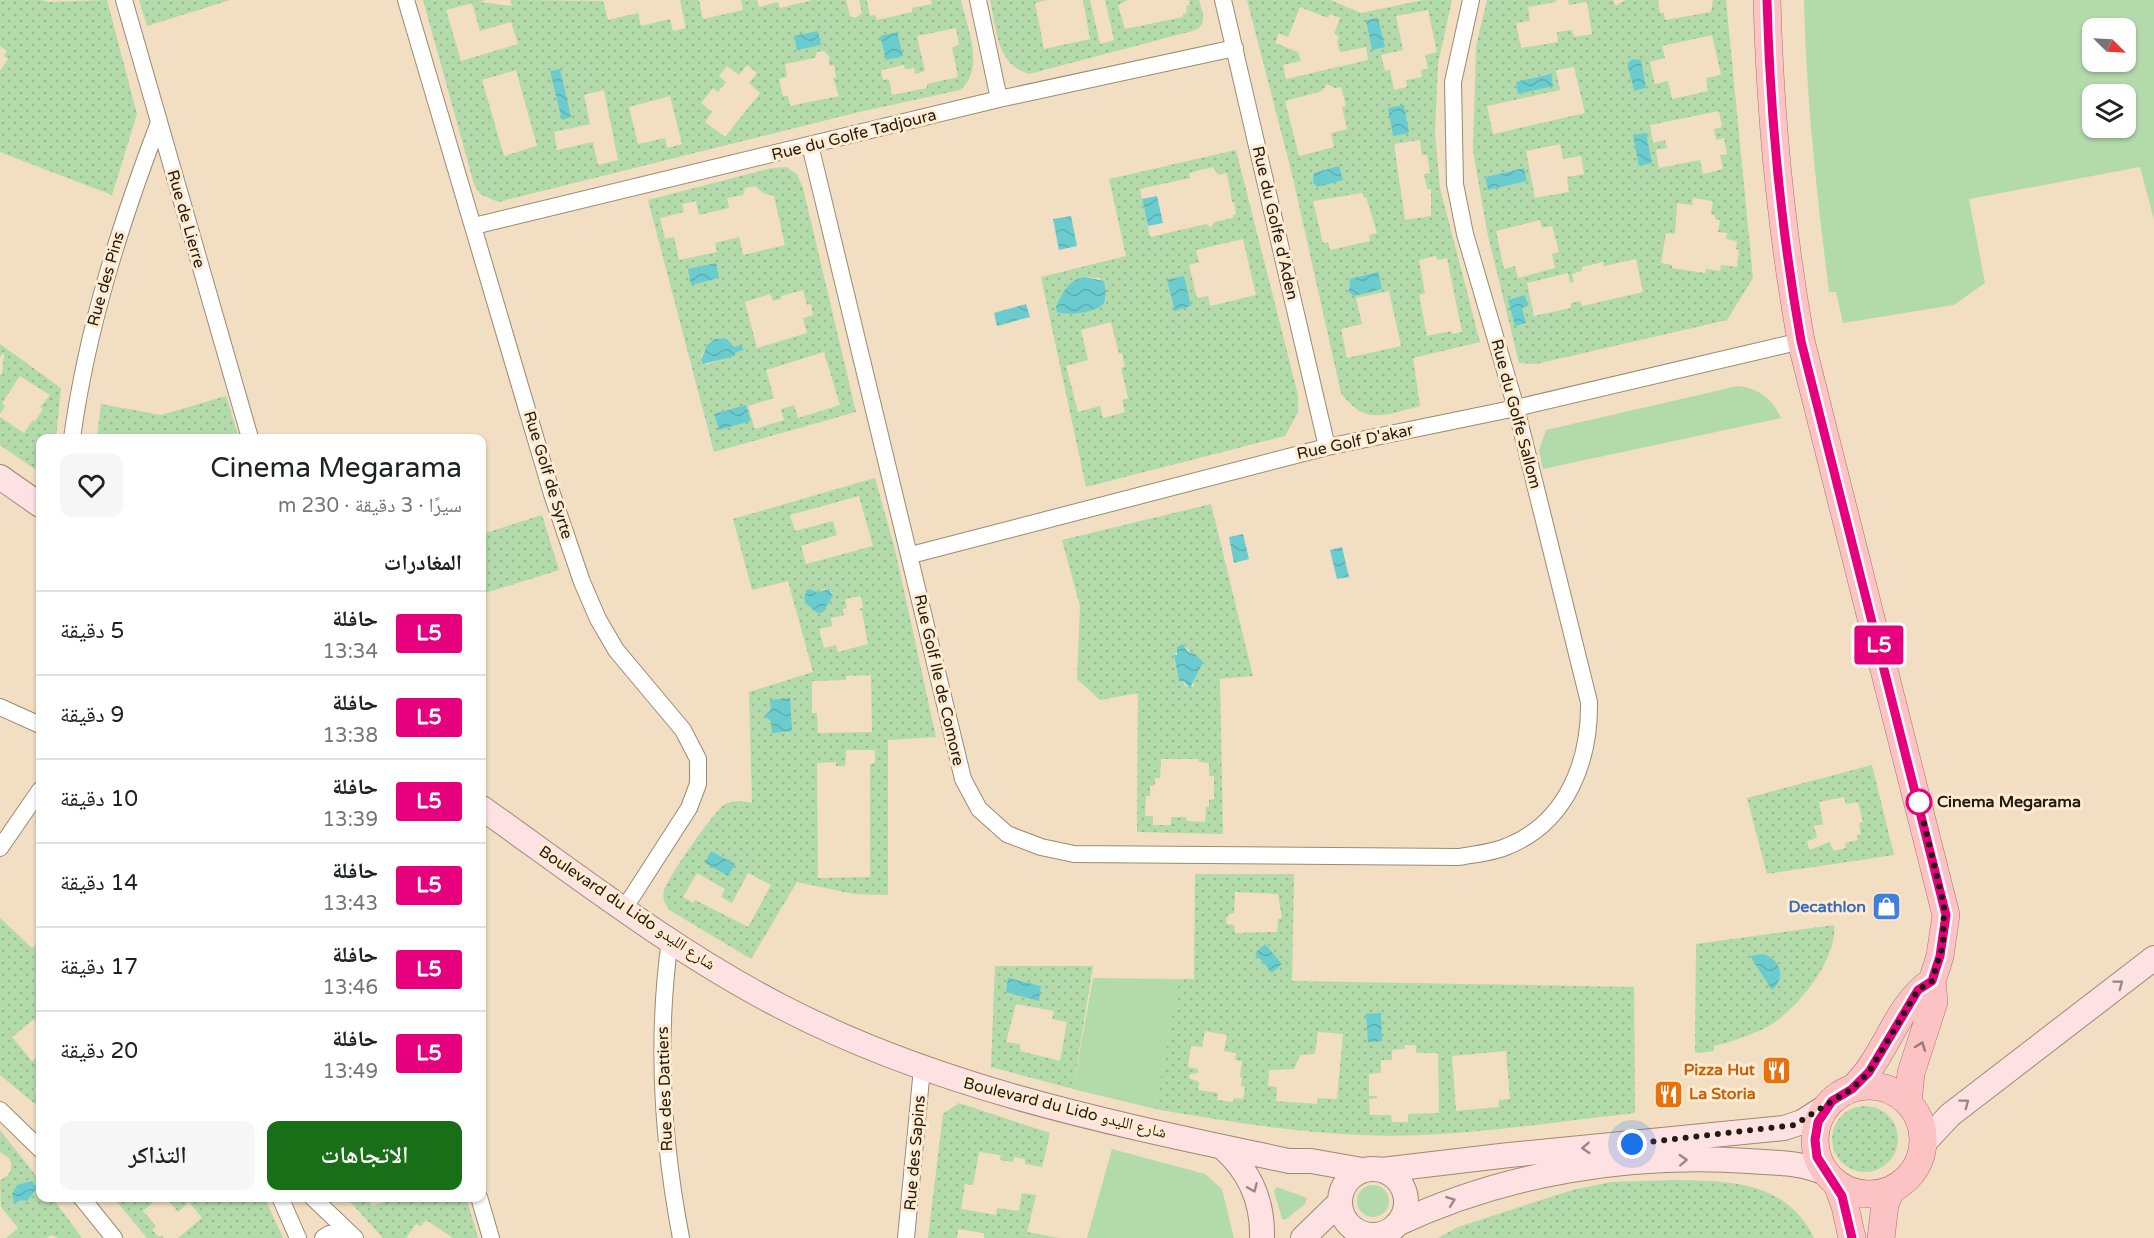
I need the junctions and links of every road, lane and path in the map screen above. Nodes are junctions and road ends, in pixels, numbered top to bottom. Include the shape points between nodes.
1 (124, 0) edge
2 (406, 0) edge
3 (978, 0) edge
4 (1223, 0) edge
5 (1471, 0) edge
6 (1767, 0) edge
7 (1235, 48) junction
8 (999, 99) junction
9 (158, 125) junction
10 (810, 146) junction
11 (474, 226) junction
12 (1801, 341) junction
13 (1516, 408) junction
14 (73, 434) edge
15 (249, 434) edge
16 (1327, 447) junction
17 (0, 477) edge
18 (36, 502) edge
19 (911, 555) junction
20 (0, 707) edge
21 (36, 723) edge
22 (36, 796) edge
23 (486, 811) edge
24 (1550, 819) joint
25 (0, 848) edge
26 (624, 909) junction
27 (670, 940) junction
28 (2154, 958) edge
29 (1932, 981) junction
30 (922, 1068) junction
31 (1852, 1089) junction
32 (1908, 1103) junction
33 (1827, 1106) junction
34 (0, 1110) edge
35 (1923, 1144) junction
36 (36, 1145) edge
37 (1222, 1147) junction
38 (1290, 1161) junction
39 (1372, 1170) junction
40 (1831, 1179) junction
41 (1891, 1190) junction
42 (1341, 1197) junction
43 (85, 1202) edge
44 (282, 1202) edge
45 (317, 1202) edge
46 (480, 1202) edge
47 (1384, 1233) edge
48 (352, 1236) edge
49 (114, 1238) edge
50 (298, 1238) edge
51 (323, 1238) edge
52 (491, 1238) edge
53 (681, 1238) edge
54 (906, 1238) edge
55 (1262, 1238) edge
56 (1303, 1238) edge
57 (1852, 1238) edge
58 (1881, 1238) edge

1 - 9 street, Rue de Lierre
2 - 11 street, Rue Golf de Syrte
3 - 8 street
4 - 7 street, Rue du Golfe d'Aden
5 - 13 street, Rue du Golfe Sallom via 1453,82 1455,184 1465,234
6 - 12 main road via 1773,112 1790,279
7 - 8 street, Rue du Golfe Tadjoura
7 - 16 street, Rue du Golfe d'Aden
8 - 10 street, Rue du Golfe Tadjoura
9 - 14 street, Rue des Pins via 100,296 84,360
9 - 15 street, Rue de Lierre
10 - 11 street, Rue du Golfe Tadjoura
10 - 19 street, Rue Golf Ile de Comore
11 - 26 street, Rue Golf de Syrte via 552,494 591,604 616,650 683,730 698,759 698,784 689,808
12 - 13 street, Rue Golf D'akar
12 - 29 main road via 1943,898 1943,945
13 - 16 street, Rue Golf D'akar
13 - 24 street, Rue du Golfe Sallom via 1589,702 1581,765
16 - 19 street, Rue Golf D'akar
17 - 18 main road
19 - 24 street, Rue Golf Ile de Comore via 963,779 989,819 1021,841 1074,854 1459,857 1506,847
20 - 21 street
22 - 25 street
23 - 26 main road, Boulevard du Lido شارع الليدو
26 - 27 main road, Boulevard du Lido شارع الليدو
27 - 30 main road, Boulevard du Lido شارع الليدو via 780,1006
27 - 53 street, Rue des Dattiers via 663,997 661,1077 666,1147
35 -> 28 main road via 1950,1115
29 - 31 main road via 1918,990 1869,1072
32 -> 29 main road via 1911,1073 1934,1002
30 - 37 main road, Boulevard du Lido شارع الليدو via 1027,1101
30 - 54 street, Rue des Sapins
31 - 32 main road via 1883,1088
31 - 33 main road
32 - 35 main road via 1920,1122
33 -> 39 main road, Boulevard du Lido شارع الليدو via 1784,1128
33 - 40 main road via 1818,1122 1815,1140 1817,1157
34 - 36 street
35 - 41 main road via 1916,1168
37 - 38 main road, Boulevard du Lido شارع الليدو
37 -> 55 main road via 1251,1181 1259,1204
38 - 39 main road, Boulevard du Lido شارع الليدو
38 - 42 main road, Boulevard du Lido شارع الليدو
39 - 42 main road via 1350,1179
39 - 47 main road via 1396,1179 1405,1193 1405,1209
40 - 41 main road via 1863,1195
47 -> 40 main road via 1448,1202 1509,1183 1630,1163 1712,1159 1806,1166
40 - 57 main road via 1845,1206
41 - 58 main road via 1885,1204
42 - 47 main road via 1346,1222 1355,1230
42 - 56 main road
43 - 49 street
44 - 50 street
45 - 48 street
46 - 52 street
48 - 51 street via 329,1234

